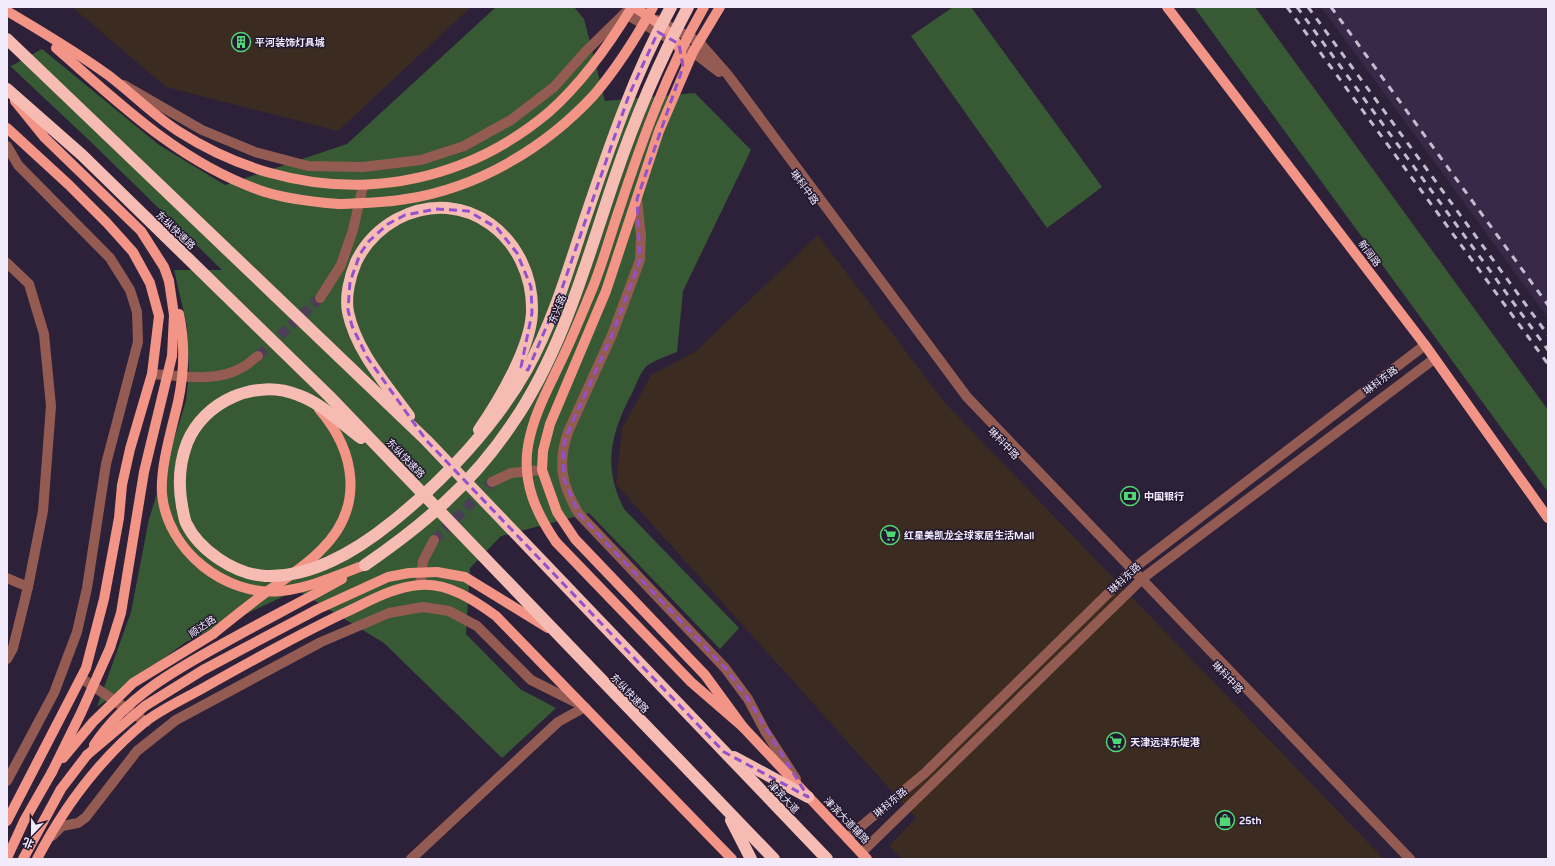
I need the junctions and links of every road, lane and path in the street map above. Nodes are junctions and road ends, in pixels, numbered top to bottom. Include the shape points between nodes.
1 (10, 7) edge
2 (653, 7) edge
3 (671, 7) edge
4 (688, 7) edge
5 (704, 7) edge
6 (720, 7) edge
7 (1167, 7) edge
8 (632, 9) edge
9 (7, 11) edge
10 (28, 23) junction
11 (7, 39) edge
12 (699, 42) junction
13 (679, 44) junction
14 (693, 52) junction
15 (108, 75) junction
16 (679, 83) junction
17 (7, 90) edge
18 (7, 128) edge
19 (7, 146) edge
20 (364, 186) junction
21 (637, 199) junction
22 (7, 264) edge
23 (169, 280) junction
24 (320, 298) tunnel mouth
25 (1424, 346) junction
26 (258, 356) tunnel mouth
27 (1434, 359) junction
28 (152, 374) junction
29 (314, 403) junction
30 (426, 440) junction
31 (461, 457) junction
32 (394, 463) junction
33 (542, 470) junction
34 (492, 482) tunnel mouth
35 (1548, 518) edge
36 (434, 540) tunnel mouth
37 (364, 565) junction
38 (1131, 570) junction
39 (7, 578) edge
40 (1141, 581) junction
41 (420, 585) junction
42 (28, 587) junction
43 (557, 634) junction
44 (7, 659) edge
45 (81, 678) junction
46 (586, 707) junction
47 (146, 722) junction
48 (743, 727) junction
49 (724, 752) junction
50 (87, 755) junction
51 (52, 772) junction
52 (7, 781) edge
53 (808, 797) junction
54 (725, 808) junction
55 (7, 821) edge
56 (847, 838) junction
57 (46, 842) junction
58 (864, 856) edge
59 (7, 858) edge
60 (23, 859) edge
61 (38, 859) edge
62 (411, 859) edge
63 (732, 859) edge
64 (751, 859) edge
65 (774, 859) edge
66 (827, 859) edge
67 (1402, 859) edge
68 (1410, 859) edge

1 - 10 main road
2 - 10 main road, bridge via 633,43 594,95 566,122 521,156 481,177 436,193 406,199 339,204 314,202 260,190 226,177 186,155 136,118
3 - 31 highway, 东兴路, bridge via 629,95 559,297 537,349 515,389
4 - 37 highway, 东兴路, bridge via 629,135 555,348 526,402 498,444 445,504 400,541
5 - 48 main road, bridge via 685,41 648,125 600,269 573,338 537,414 527,464 528,484 543,523 556,542 691,682
6 - 12 main road
7 - 25 main road, 新阔路
8 - 12 street, 琳科中路
8 - 13 street, 琳科中路
8 - 15 street via 586,51 554,87 511,120 464,146 420,160 363,167 308,166 255,152 202,130
8 - 20 main road via 608,47 564,97 528,127 497,148 464,165 422,178
9 - 10 main road
10 - 15 main road
11 - 30 highway, 东纵快速路
12 - 14 main road
12 - 38 street, 琳科中路 via 728,74 967,396
13 - 14 street, 琳科中路
13 - 16 main road via 682,67
14 - 16 main road
14 - 38 street, 琳科中路 via 709,63 728,83 955,390
15 - 20 main road via 178,131 223,155 253,168 295,179 334,185
16 - 21 main road via 659,131
17 - 23 main road via 45,138 141,231 164,267
17 - 32 highway, 东纵快速路 via 82,155 329,396
18 - 28 main road via 107,223 133,252 150,283 159,316
19 - 52 street via 18,165 110,258 130,290 137,312 138,342 106,464 87,588 77,632 54,693
20 - 24 street via 341,265
21 - 33 main road via 606,291 550,424 543,451
21 - 53 street via 641,236 640,260 612,335 563,448 562,463 566,490 579,514 724,668 748,699 773,744
22 - 42 street via 29,284 44,334 51,406 43,511
23 - 37 main road, bridge via 180,318 182,367 162,494 174,530 186,549 204,568 225,581 260,591 280,591 309,585
23 - 51 main road, bridge via 174,315 172,356 144,472 121,613 110,648
25 - 27 main road, 新阔路
25 - 38 street, 琳科东路
26 - 28 street via 244,367 228,374 198,378
27 - 35 main road, 新阔路
27 - 40 street, 琳科东路
28 - 45 main road via 122,484 119,518 104,599 86,668
29 - 31 highway, 东兴路, bridge via 299,395 269,388 248,391 227,399 197,426 188,442 178,488 186,522 196,539 212,554 259,576 277,576 320,566 344,556 413,506
29 - 32 highway, 东兴路
29 - 51 main road, 顺达路, bridge via 342,442 347,457 349,500 332,539 313,558 213,634 133,683 92,722
30 - 31 highway, bridge via 367,357 352,326 348,310 350,282 360,254 378,232 405,215 420,210 436,209 468,212 497,228 517,253 531,287 532,313 521,353 484,423
30 - 49 highway, 东纵快速路
32 - 43 highway, 东纵快速路
33 - 34 street via 511,473
33 - 48 main road via 557,512 575,539 705,674
36 - 41 street via 423,561
37 - 50 main road, bridge via 294,606 174,670 120,713 105,728
38 - 40 street, 琳科中路
38 - 56 street, 琳科东路 via 925,773
39 - 42 street
40 - 58 street, 琳科东路
40 - 67 street, 琳科中路
40 - 68 street, 琳科中路
41 - 46 main road via 447,589 478,602 496,616
41 - 47 main road via 389,592 282,643
42 - 44 street via 13,648
43 - 50 main road, bridge via 465,577 437,572 388,577 318,609 203,670 145,706
43 - 54 highway, 东纵快速路
45 - 47 street
45 - 55 main road
46 - 57 street via 531,680 477,626 448,611 424,607 389,613 322,642 176,720 136,751 86,817 78,823 62,826
46 - 62 street via 558,722
46 - 63 main road
47 - 57 main road via 84,784
48 - 53 main road, 津滨大道辅路
49 - 53 highway
49 - 66 highway, 津滨大道
50 - 60 main road via 61,789
51 - 59 main road, 顺达路 via 24,821
53 - 56 main road, 津滨大道辅路
54 - 64 highway
54 - 65 highway, 东纵快速路
56 - 58 main road, 津滨大道辅路
57 - 61 main road

